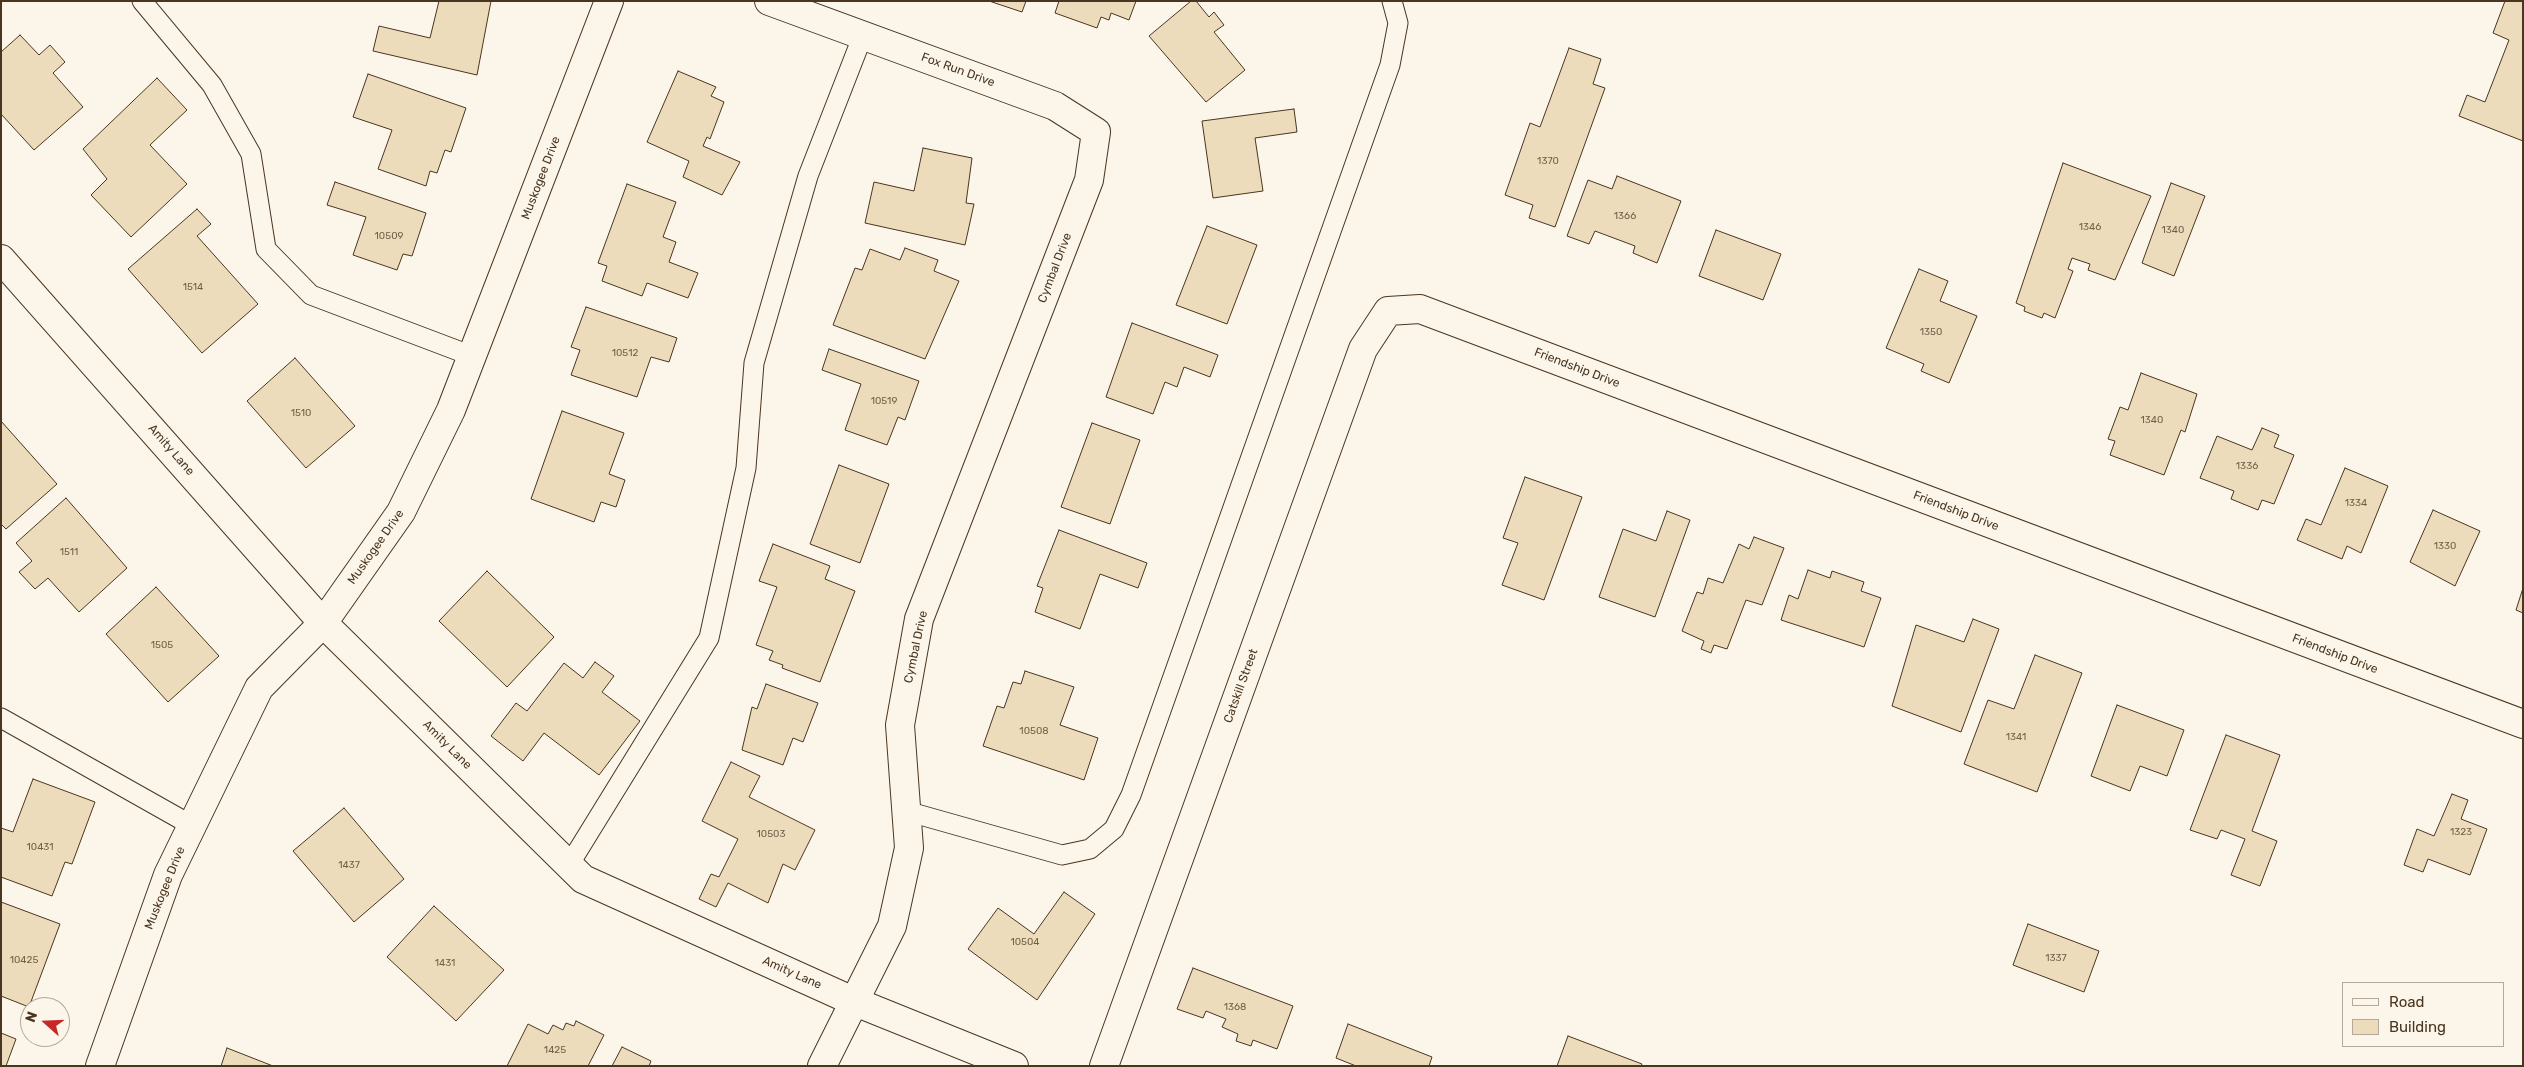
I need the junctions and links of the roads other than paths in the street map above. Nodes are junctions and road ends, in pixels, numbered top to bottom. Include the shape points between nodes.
1 (142, 1) edge
2 (609, 1) edge
3 (769, 1) edge
4 (1392, 1) edge
5 (863, 36) junction
6 (1089, 180) joint
7 (1, 259) edge
8 (1388, 311) joint
9 (472, 356) junction
10 (323, 622) junction
11 (1, 718) edge
12 (2523, 724) edge
13 (906, 811) junction
14 (191, 825) junction
15 (569, 865) junction
16 (853, 1001) junction
17 (100, 1066) edge
18 (822, 1066) edge
19 (1014, 1066) edge
20 (1104, 1066) edge

1 - 9 lane via 212,85 251,154 266,249 312,295
2 - 9 street, Muskogee Drive
3 - 5 street, Fox Run Drive
4 - 13 lane via 1398,22 1390,65 1131,795 1114,829 1090,849 1062,854
5 - 6 street, Fox Run Drive via 1055,106 1096,132
5 - 15 lane via 808,176 754,363 746,468 709,638
6 - 13 street, Cymbal Drive via 919,620 900,725
7 - 10 street, Amity Lane
8 - 12 street, Friendship Drive via 1420,309
8 - 20 street, Catskill Street via 1363,349
9 - 10 street, Muskogee Drive via 451,410 401,512
10 - 14 street, Muskogee Drive via 259,688
10 - 15 street, Amity Lane
11 - 14 lane
13 - 16 street, Cymbal Drive via 909,848 892,926
14 - 17 street, Muskogee Drive via 168,875
15 - 16 street, Amity Lane via 583,879
16 - 18 street, Cymbal Drive
16 - 19 street, Amity Lane

